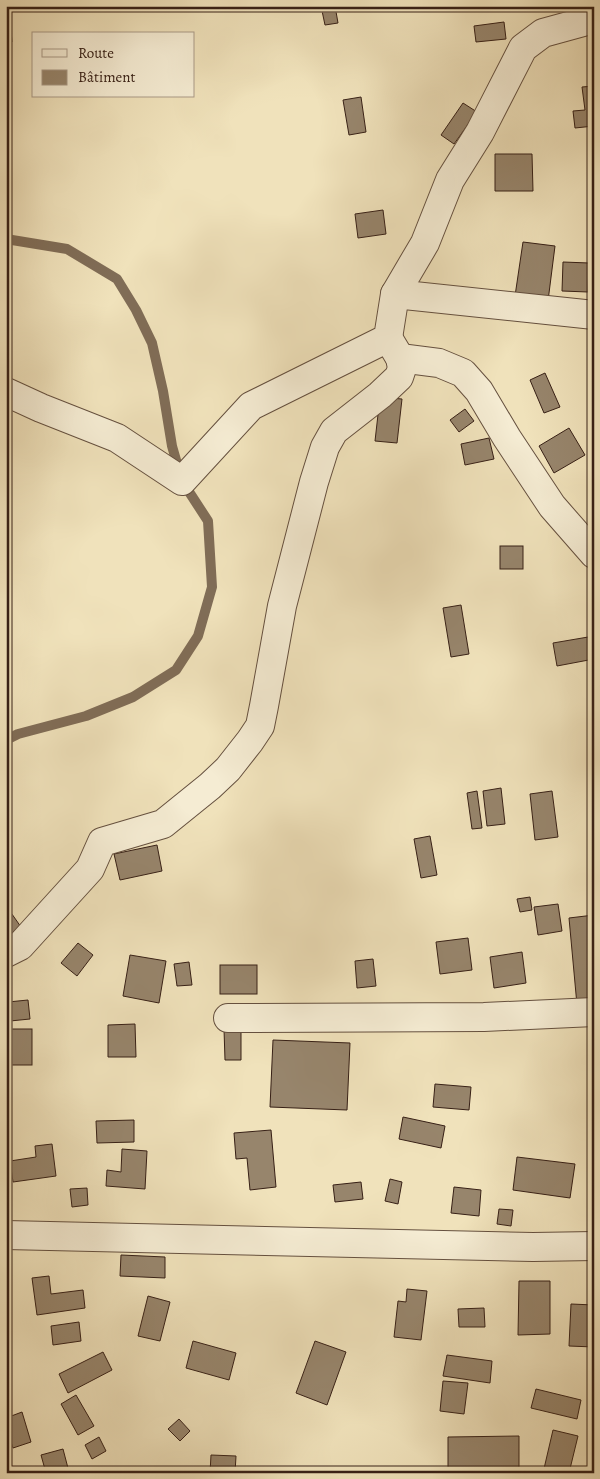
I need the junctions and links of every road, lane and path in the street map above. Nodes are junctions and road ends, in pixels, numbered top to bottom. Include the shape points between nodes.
1 (594, 19) edge
2 (396, 294) junction
3 (594, 315) edge
4 (394, 348) junction
5 (6, 392) edge
6 (594, 554) edge
7 (6, 953) edge
8 (594, 1012) edge
9 (228, 1018) dead end
10 (6, 1235) edge
11 (594, 1246) edge

1 - 2 street via 543,33 523,48 480,132 450,180 425,243
2 - 3 street
2 - 4 street
4 - 5 street via 251,406 182,481 117,438
4 - 6 street via 463,373 479,391 552,506
4 - 7 street via 402,368 399,377 334,431 325,447 282,606 260,726 228,769 163,824 102,842 90,869 20,946
8 - 9 street via 484,1017
10 - 11 street

